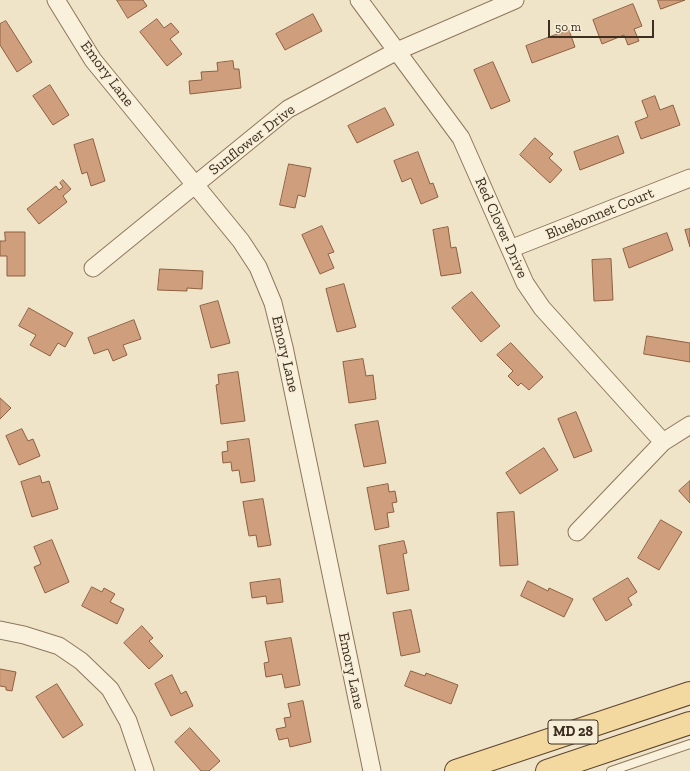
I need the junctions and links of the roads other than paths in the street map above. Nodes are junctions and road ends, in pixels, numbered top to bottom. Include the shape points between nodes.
1 (56, 0) edge
2 (359, 0) edge
3 (515, 0) edge
4 (397, 51) junction
5 (690, 178) edge
6 (195, 184) junction
7 (510, 249) junction
8 (93, 268) dead end
9 (690, 425) edge
10 (664, 442) junction
11 (577, 532) dead end
12 (0, 630) edge
13 (690, 693) edge
14 (690, 723) edge
15 (690, 744) edge
16 (145, 771) edge
17 (372, 771) edge
18 (456, 771) edge
19 (547, 771) edge
20 (611, 771) edge

1 - 6 street, Emory Lane via 93,60
2 - 4 street, Red Clover Drive
3 - 4 street, Sunflower Drive
4 - 6 street, Sunflower Drive via 288,109
4 - 7 street, Red Clover Drive via 461,138
5 - 7 street, Bluebonnet Court
6 - 8 street, Sunflower Drive
6 - 17 street, Emory Lane via 241,241 258,267 273,303
7 - 10 street, Red Clover Drive via 525,283 542,308
9 - 10 street
10 - 11 street
12 - 16 street via 59,646 81,661 110,689 128,721
13 - 18 main road, MD 28
14 - 19 main road, MD 28
15 - 20 lane

